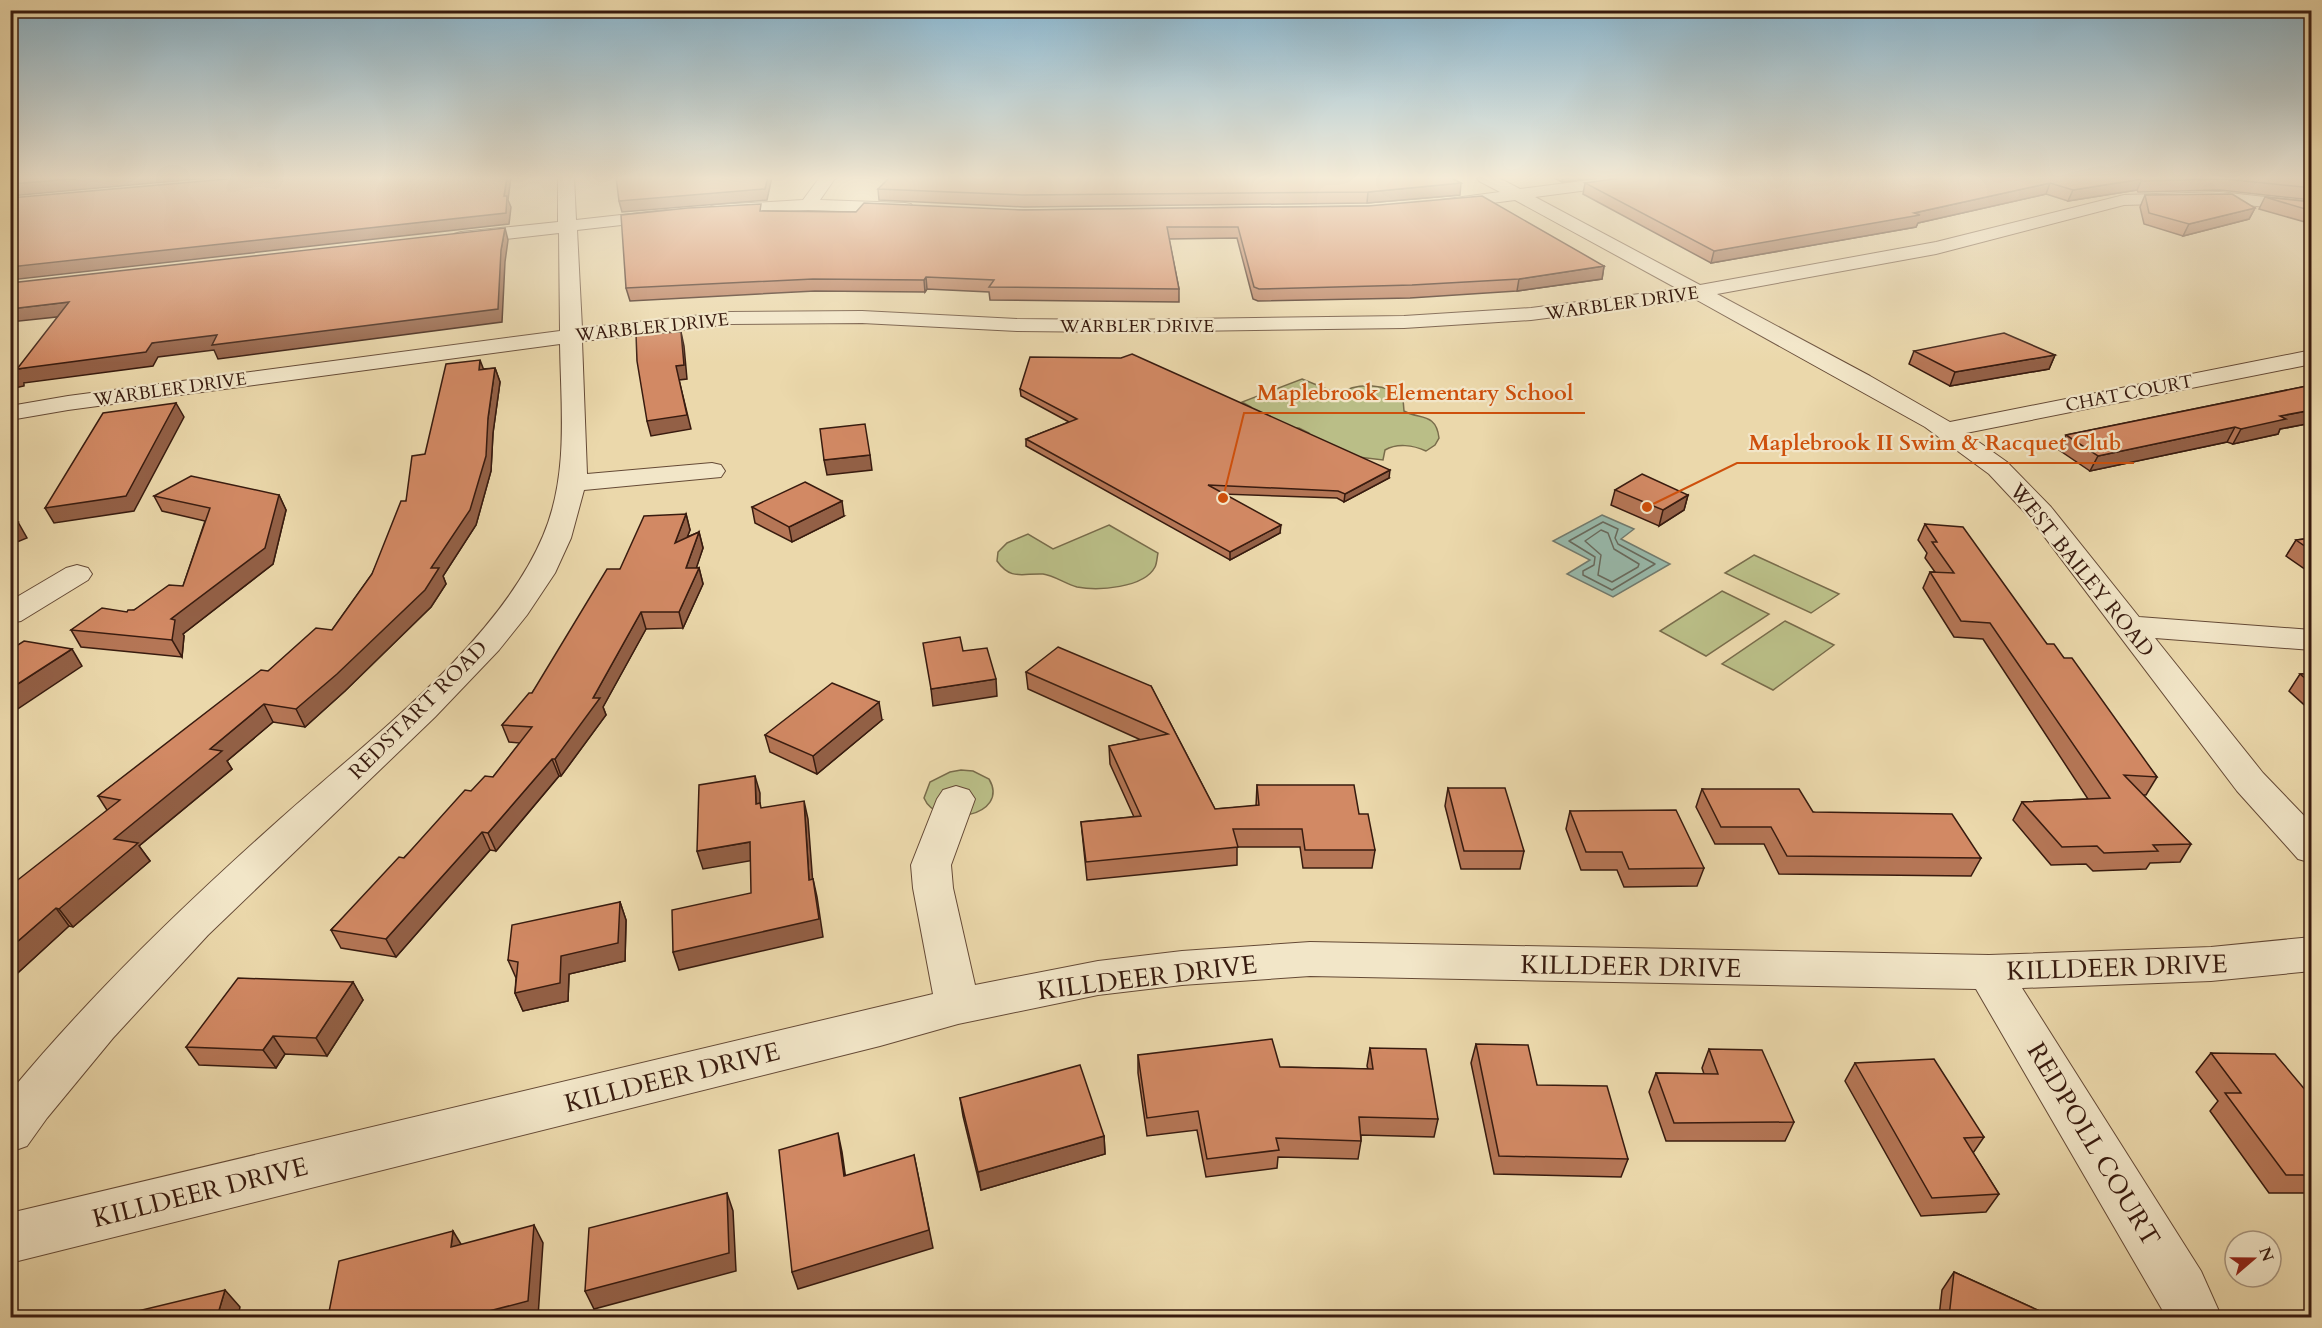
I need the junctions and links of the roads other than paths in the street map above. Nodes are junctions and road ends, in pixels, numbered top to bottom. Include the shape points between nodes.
1 (458, 239) edge
2 (569, 239) edge
3 (1600, 239) edge
4 (1971, 239) edge
5 (439, 241) edge
6 (1699, 293) junction
7 (573, 335) junction
8 (2312, 357) edge
9 (10, 413) edge
10 (1946, 430) junction
11 (712, 471) dead end
12 (573, 483) junction
13 (76, 574) dead end
14 (10, 614) edge
15 (2128, 626) junction
16 (2312, 640) edge
17 (956, 799) dead end
18 (2312, 849) edge
19 (2312, 954) edge
20 (1989, 972) junction
21 (958, 1006) junction
22 (10, 1131) edge
23 (10, 1238) edge
24 (2195, 1317) edge

1 - 5 street
2 - 7 street, REDSTART ROAD
3 - 6 street, WEST BAILEY ROAD
4 - 6 street, WARBLER DRIVE
6 - 7 street, WARBLER DRIVE via 1596,308 1404,322 1067,326 780,316
6 - 10 street, WEST BAILEY ROAD
7 - 9 street, WARBLER DRIVE
7 - 12 street, REDSTART ROAD
8 - 10 street, CHAT COURT
10 - 15 street, WEST BAILEY ROAD via 1998,468 2022,492
11 - 12 street
12 - 22 street, REDSTART ROAD via 557,538 536,578 476,655 166,950 93,1029
13 - 14 street
15 - 16 street
15 - 18 street, WEST BAILEY ROAD via 2250,782
17 - 21 street via 931,866
19 - 20 street, KILLDEER DRIVE via 2211,964
20 - 21 street, KILLDEER DRIVE via 1310,959 1098,978
20 - 24 street, REDPOLL COURT
21 - 23 street, KILLDEER DRIVE

